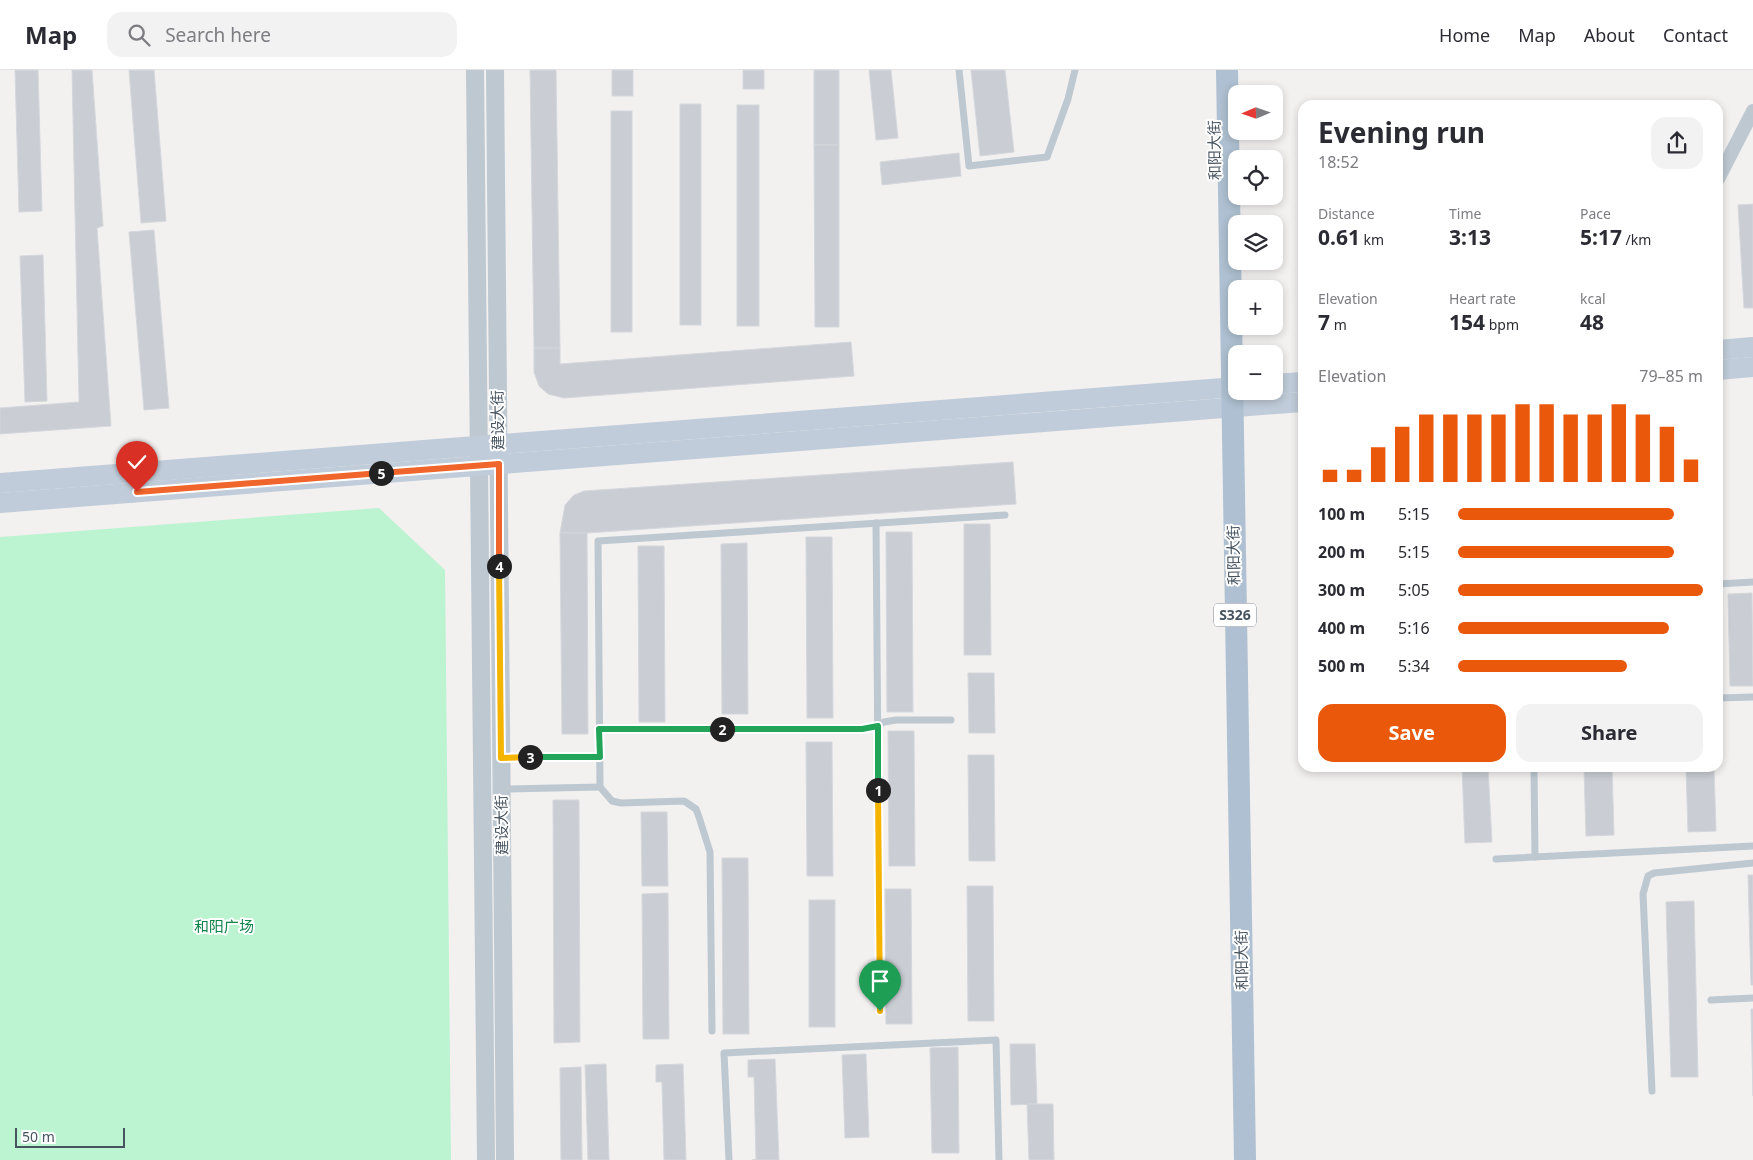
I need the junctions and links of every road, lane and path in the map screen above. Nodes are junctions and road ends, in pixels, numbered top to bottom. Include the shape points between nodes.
1 (475, 70) edge
2 (495, 70) edge
3 (959, 70) edge
4 (1075, 70) edge
5 (1214, 70) edge
6 (1227, 70) edge
7 (1753, 111) edge
8 (1723, 169) edge
9 (1753, 347) edge
10 (1723, 350) edge
11 (1753, 367) edge
12 (1723, 370) edge
13 (1298, 382) edge
14 (1283, 383) edge
15 (1227, 396) edge
16 (1298, 402) edge
17 (489, 445) junction
18 (489, 465) junction
19 (0, 483) edge
20 (0, 503) edge
21 (1005, 515) dead end
22 (876, 523) junction
23 (1753, 582) edge
24 (1723, 584) edge
25 (1753, 697) edge
26 (1723, 698) edge
27 (951, 720) dead end
28 (878, 726) junction
29 (599, 729) junction
30 (600, 757) junction
31 (501, 758) junction
32 (1534, 772) edge
33 (502, 788) junction
34 (600, 788) junction
35 (1753, 846) edge
36 (1536, 857) junction
37 (1496, 859) dead end
38 (1753, 863) edge
39 (1753, 998) edge
40 (1711, 1000) dead end
41 (880, 1011) dead end
42 (712, 1030) dead end
43 (1652, 1091) dead end
44 (486, 1160) edge
45 (505, 1160) edge
46 (729, 1160) edge
47 (999, 1160) edge
48 (1232, 1160) edge
49 (1245, 1160) edge

1 - 17 street, 建设大街
2 - 17 street, 建设大街
3 - 4 lane via 969,166 1047,157
5 - 15 main road, 和阳大街 / S326
6 - 15 main road, 和阳大街 / S326
7 - 8 street
9 - 10 main road
11 - 12 main road
13 - 14 main road
15 - 16 main road
15 - 17 main road
15 - 18 main road
15 - 48 main road, 和阳大街 / S326
15 - 49 main road, 和阳大街 / S326
17 - 18 street, 建设大街
17 - 19 main road
18 - 20 main road
18 - 31 street, 建设大街
18 - 44 street, 建设大街
21 - 22 lane
22 - 28 lane
22 - 29 lane via 598,541
23 - 24 lane
25 - 26 lane
27 - 28 lane via 896,720
28 - 29 lane via 862,729
28 - 41 lane
29 - 30 lane
30 - 31 lane
30 - 34 lane
31 - 33 street, 建设大街
32 - 36 lane
33 - 34 lane
33 - 45 street, 建设大街
34 - 42 lane via 612,801 621,803 684,801 696,809 700,817 710,852
35 - 36 lane
36 - 37 lane
38 - 43 lane via 1648,876 1643,894
39 - 40 lane
46 - 47 lane via 724,1054 996,1040

